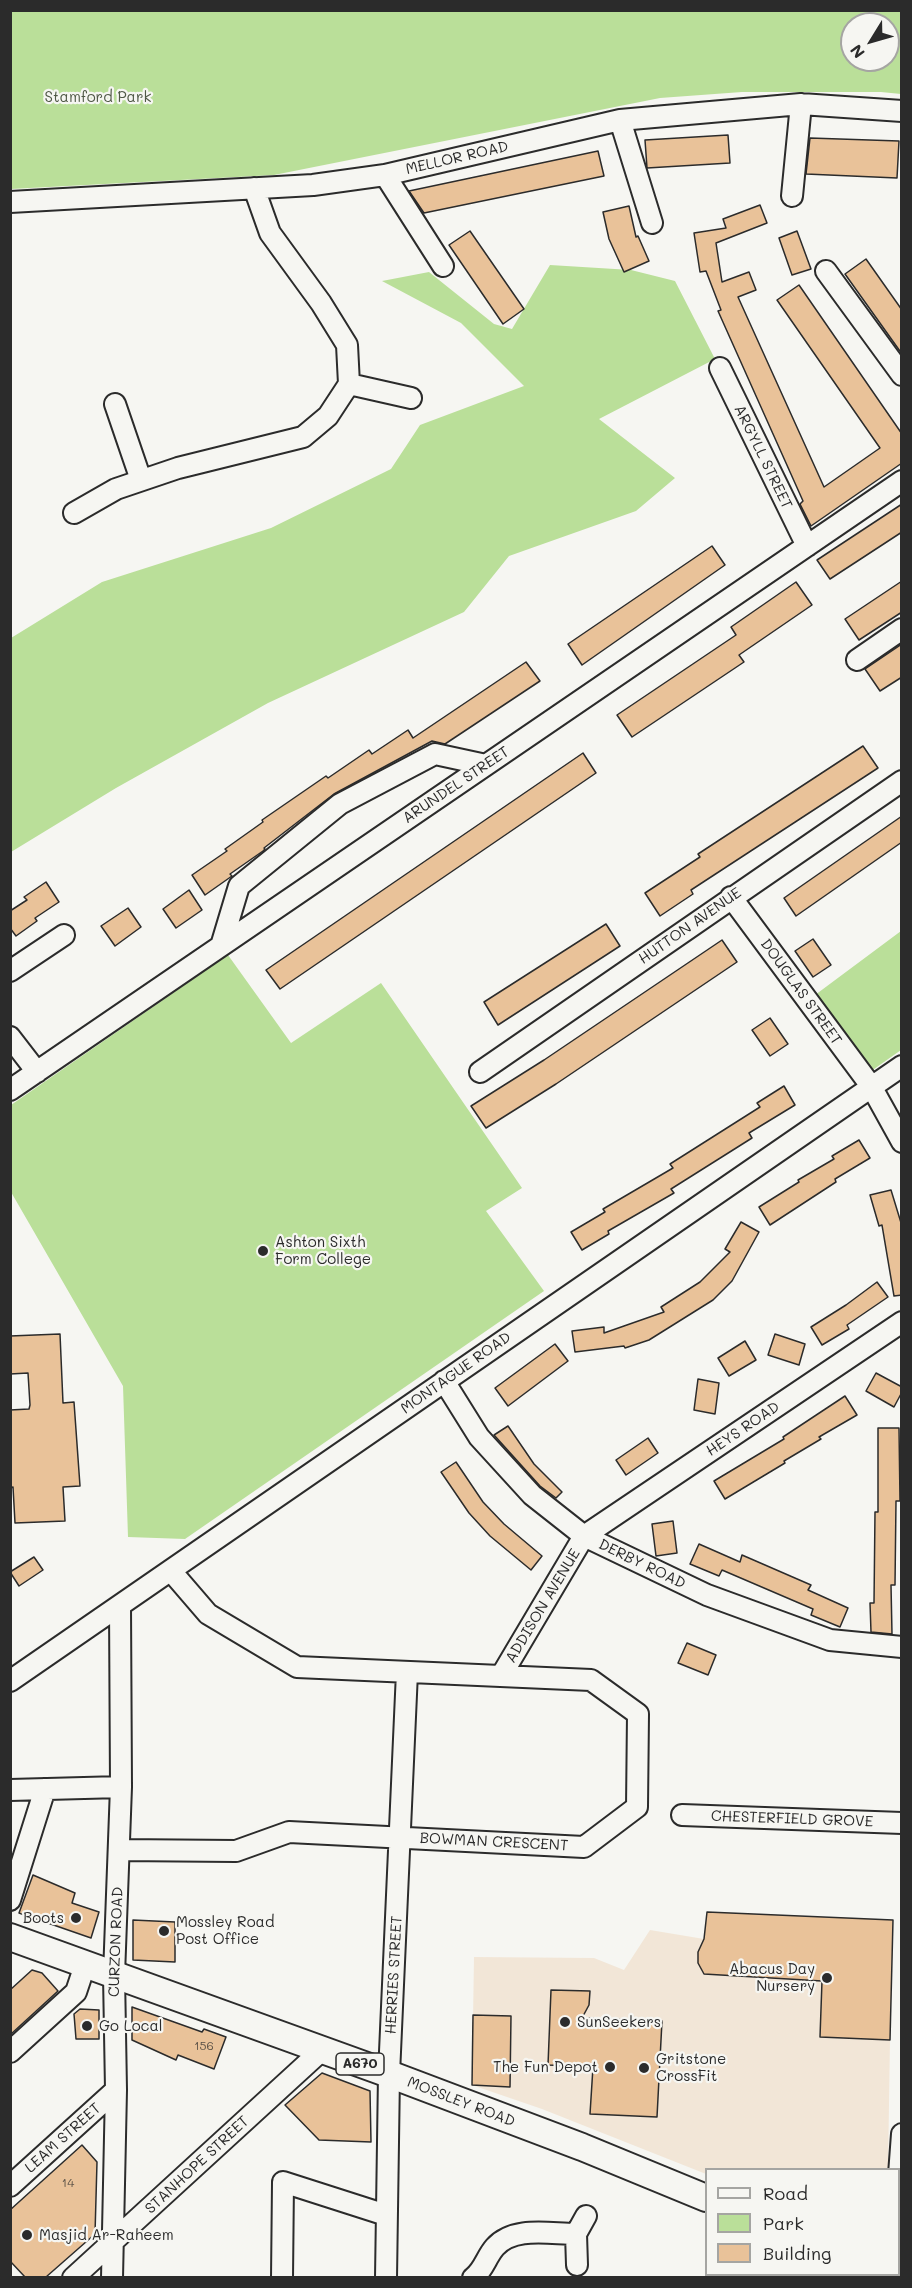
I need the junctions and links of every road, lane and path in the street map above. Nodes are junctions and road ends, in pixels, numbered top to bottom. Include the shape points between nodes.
1 (801, 104) junction
2 (902, 111) edge
3 (620, 120) junction
4 (385, 175) junction
5 (254, 188) junction
6 (792, 196) dead end
7 (10, 202) edge
8 (652, 223) dead end
9 (443, 266) dead end
10 (826, 272) dead end
11 (720, 368) dead end
12 (902, 375) edge
13 (349, 384) junction
14 (411, 398) dead end
15 (115, 404) dead end
16 (141, 480) junction
17 (902, 481) edge
18 (74, 513) dead end
19 (807, 546) junction
20 (902, 629) edge
21 (857, 660) dead end
22 (486, 765) junction
23 (902, 781) edge
24 (731, 897) junction
25 (64, 935) dead end
26 (220, 946) junction
27 (10, 971) edge
28 (10, 1037) edge
29 (902, 1066) edge
30 (37, 1072) junction
31 (480, 1072) dead end
32 (871, 1086) junction
33 (10, 1090) edge
34 (902, 1142) edge
35 (902, 1322) edge
36 (444, 1381) junction
37 (584, 1536) junction
38 (171, 1571) junction
39 (120, 1606) junction
40 (902, 1647) edge
41 (407, 1672) junction
42 (501, 1676) junction
43 (10, 1681) edge
44 (121, 1787) junction
45 (45, 1789) junction
46 (10, 1790) edge
47 (682, 1815) dead end
48 (902, 1823) edge
49 (401, 1838) junction
50 (119, 1850) junction
51 (10, 1900) edge
52 (10, 1937) edge
53 (85, 1965) junction
54 (114, 1976) junction
55 (321, 2051) junction
56 (10, 2052) edge
57 (389, 2074) junction
58 (116, 2090) junction
59 (902, 2134) edge
60 (899, 2168) edge
61 (10, 2186) edge
62 (705, 2198) edge
63 (386, 2215) junction
64 (586, 2216) dead end
65 (576, 2234) junction
66 (112, 2243) junction
67 (577, 2265) dead end
68 (73, 2277) edge
69 (112, 2277) edge
70 (282, 2277) edge
71 (386, 2277) edge
72 (473, 2277) edge

1 - 2 street, MELLOR ROAD
1 - 3 street, MELLOR ROAD
1 - 6 street
3 - 4 street, MELLOR ROAD
3 - 8 street
4 - 5 street, MELLOR ROAD
4 - 9 street
5 - 7 street, MELLOR ROAD
5 - 13 street via 270,233 347,345
10 - 12 street
11 - 19 street, ARGYLL STREET
13 - 14 street
13 - 16 street via 328,416 303,437
15 - 16 street
16 - 18 street
17 - 19 street, ARUNDEL STREET
19 - 22 street, ARUNDEL STREET
20 - 21 street
22 - 26 street, ARUNDEL STREET
22 - 26 street via 435,754 340,804 239,886
23 - 24 street, HUTTON AVENUE
24 - 31 street, HUTTON AVENUE
24 - 32 street, DOUGLAS STREET
25 - 27 street
26 - 30 street, ARUNDEL STREET
28 - 30 street
29 - 32 street, MONTAGUE ROAD
30 - 33 street, ARUNDEL STREET
32 - 34 street, DOUGLAS STREET
32 - 36 street, MONTAGUE ROAD
35 - 37 street, HEYS ROAD
36 - 37 street, DERBY ROAD via 479,1437 532,1495
36 - 38 street, MONTAGUE ROAD
37 - 40 street, DERBY ROAD via 707,1595 830,1640
37 - 42 street, ADDISON AVENUE
38 - 39 street, MONTAGUE ROAD
38 - 41 street, BOWMAN CRESCENT via 208,1614 297,1667
39 - 43 street, MONTAGUE ROAD
39 - 44 street, CURZON ROAD
41 - 42 street, BOWMAN CRESCENT
41 - 49 street, HERRIES STREET
42 - 49 street, BOWMAN CRESCENT via 591,1680 638,1714 637,1807 584,1846
44 - 45 street
44 - 50 street, CURZON ROAD
45 - 46 street
45 - 51 street
47 - 48 street, CHESTERFIELD GROVE
49 - 50 street via 289,1832 236,1851
49 - 57 street, HERRIES STREET
50 - 54 street, CURZON ROAD
52 - 53 main road, MOSSLEY ROAD / A670
53 - 54 main road, MOSSLEY ROAD / A670
53 - 56 street via 76,1992
54 - 55 main road, MOSSLEY ROAD / A670
54 - 58 street, CURZON ROAD
55 - 57 main road, MOSSLEY ROAD / A670
55 - 66 street, STANHOPE STREET
57 - 62 main road, MOSSLEY ROAD / A670
57 - 63 street, HERRIES STREET
58 - 61 street, LEAM STREET
58 - 66 street, CURZON ROAD
59 - 60 street
63 - 70 street via 282,2182
63 - 71 street, HERRIES STREET
64 - 65 street
65 - 67 street
65 - 72 street via 506,2237
66 - 68 street, STANHOPE STREET
66 - 69 street, CURZON ROAD

